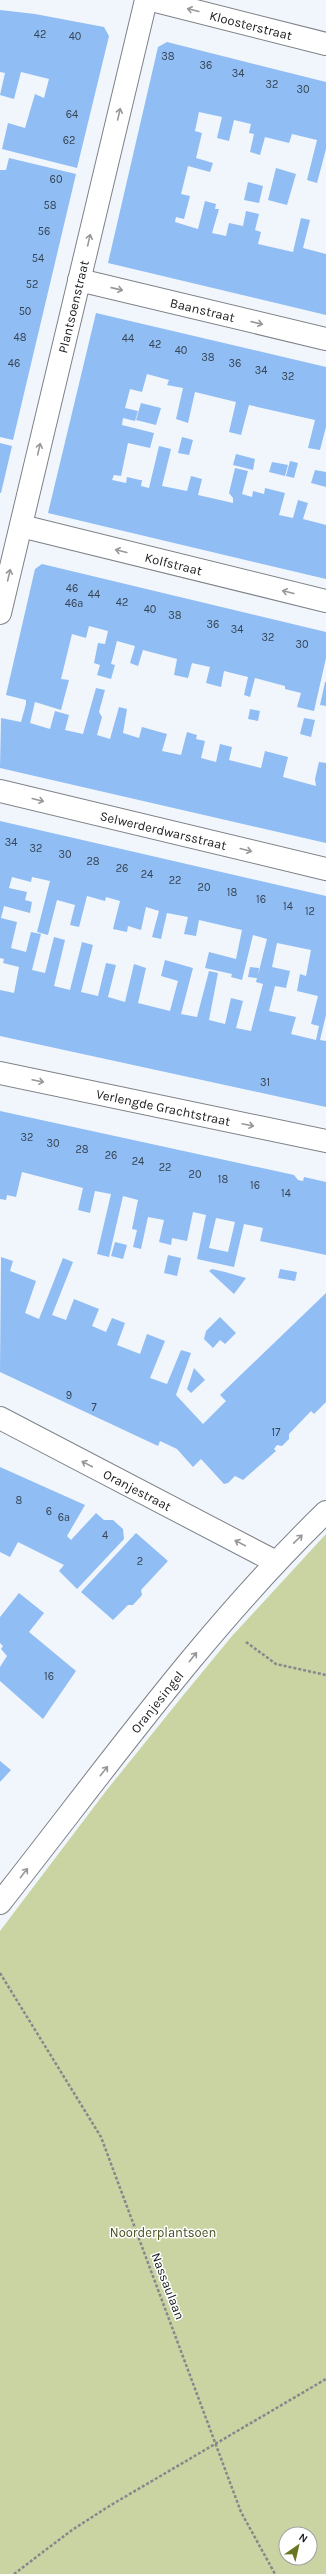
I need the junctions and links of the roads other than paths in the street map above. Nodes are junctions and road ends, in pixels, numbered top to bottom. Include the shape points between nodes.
1 (146, 0) edge
2 (152, 0) edge
3 (326, 44) edge
4 (79, 280) junction
5 (326, 340) edge
6 (21, 526) junction
7 (326, 601) edge
8 (0, 613) edge
9 (0, 791) edge
10 (326, 869) edge
11 (0, 1073) edge
12 (326, 1141) edge
13 (0, 1418) edge
14 (326, 1512) edge
15 (274, 1561) junction
16 (0, 1904) edge

4 -> 1 street, Plantsoenstraat
3 -> 2 street, Kloosterstraat
4 -> 5 street, Baanstraat
6 -> 4 street, Plantsoenstraat
7 -> 6 street, Kolfstraat
8 -> 6 street, Plantsoenstraat
9 -> 10 street, Selwerderdwarsstraat
11 -> 12 street, Verlengde Grachtstraat
15 -> 13 street, Oranjestraat
15 -> 14 street, Oranjesingel
16 -> 15 street, Oranjesingel via 220,1623

